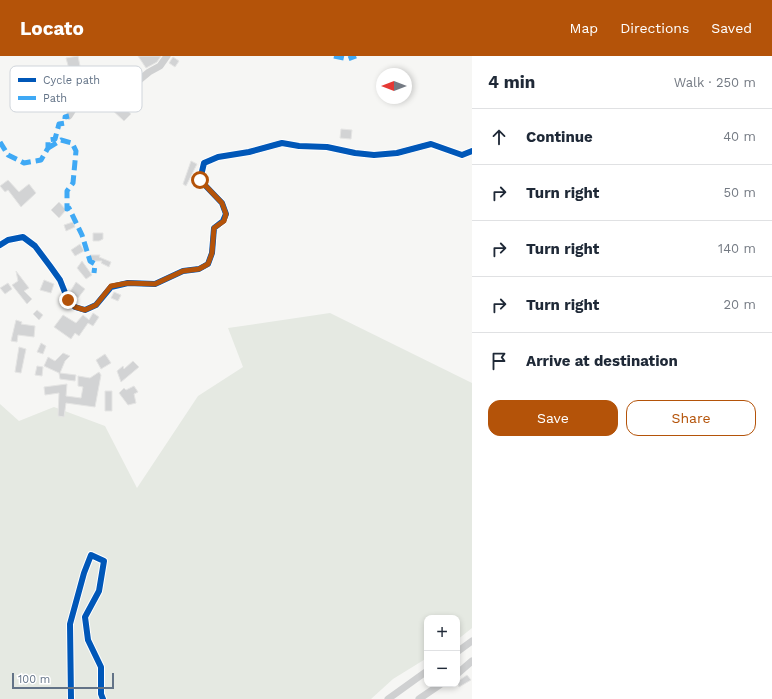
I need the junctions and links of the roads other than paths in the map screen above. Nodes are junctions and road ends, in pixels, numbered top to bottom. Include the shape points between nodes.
1 (167, 56) edge
2 (142, 78) edge
3 (72, 112) edge
4 (69, 116) dead end
5 (472, 151) edge
6 (0, 245) edge
7 (472, 641) edge
8 (458, 651) edge
9 (472, 661) edge
10 (460, 671) edge
11 (424, 673) edge
12 (437, 687) edge
13 (71, 699) edge
14 (103, 699) edge
15 (388, 699) edge
16 (419, 699) edge

1 - 2 street via 160,66
3 - 4 street
5 - 6 street via 462,155 431,144 397,153 374,155 355,154 327,147 282,144 218,157 204,163 200,180 222,203 226,214 224,221 214,228 212,253 208,264 199,269 183,271 155,284 128,283 111,286 96,305 85,310 75,307 68,300 60,280 35,246 23,238 8,240
7 - 8 street
9 - 10 street
11 - 15 street
12 - 16 street
13 - 14 street via 70,624 91,555 104,561 99,591 85,617 88,640 101,667

